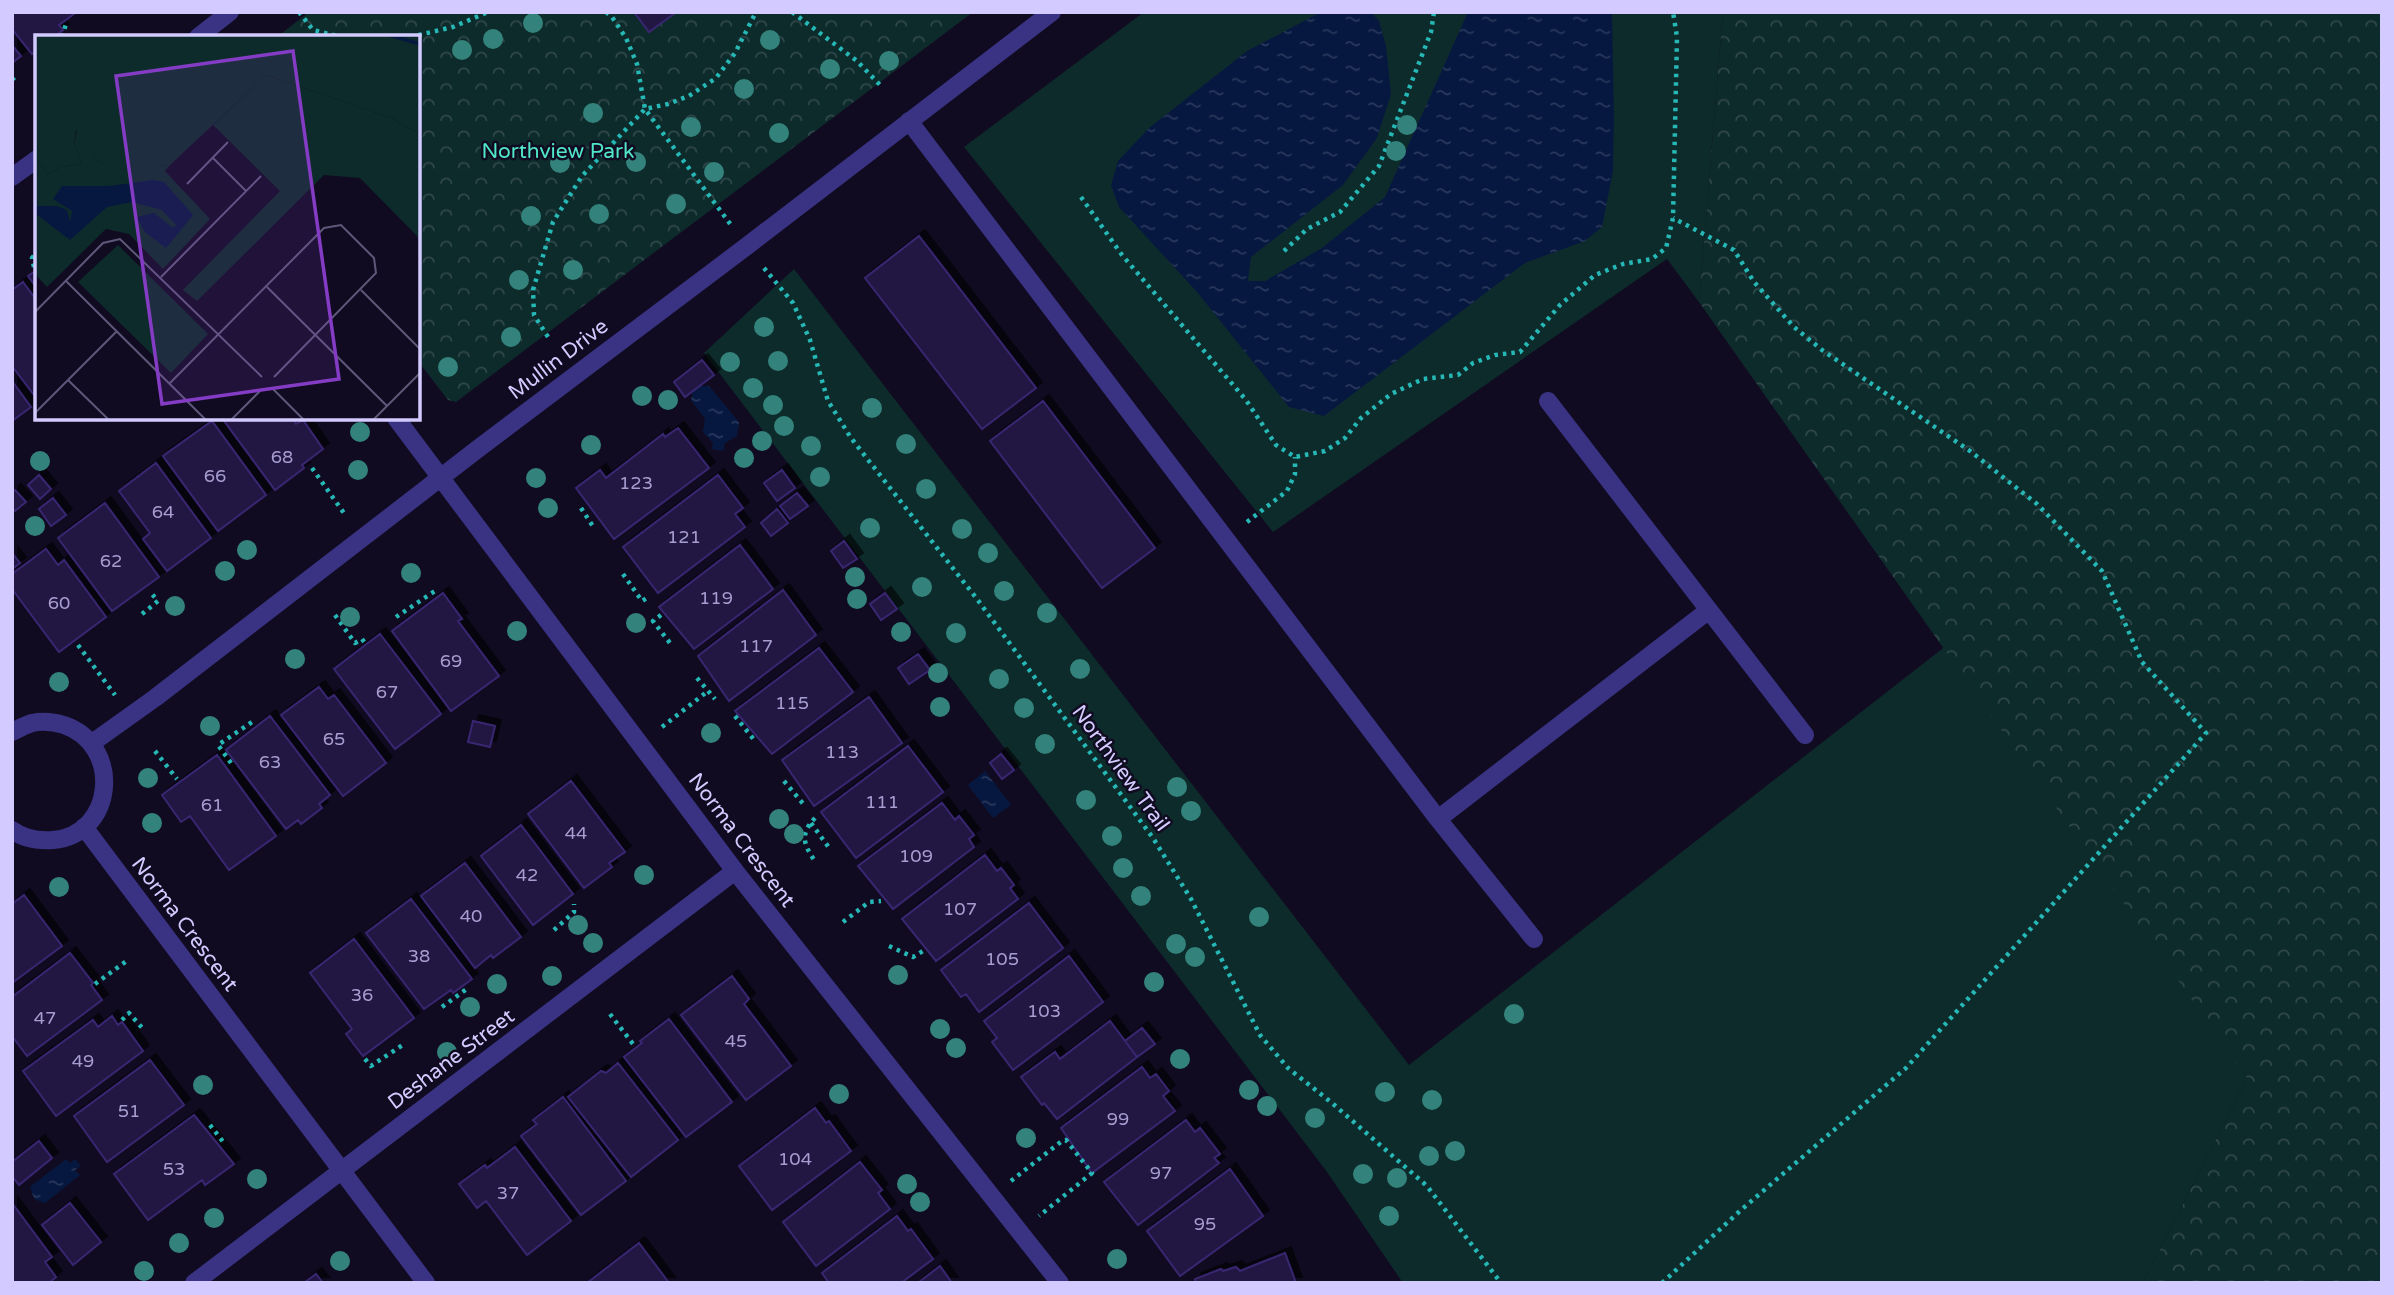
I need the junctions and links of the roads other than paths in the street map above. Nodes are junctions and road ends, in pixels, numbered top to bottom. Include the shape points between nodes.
1 (230, 12) edge
2 (1052, 12) edge
3 (201, 35) edge
4 (909, 121) junction
5 (35, 160) edge
6 (12, 177) edge
7 (1548, 401) dead end
8 (397, 420) edge
9 (440, 478) junction
10 (1709, 610) junction
11 (12, 732) edge
12 (1805, 735) dead end
13 (92, 743) junction
14 (1438, 819) junction
15 (85, 827) junction
16 (12, 830) edge
17 (735, 870) junction
18 (1534, 939) dead end
19 (342, 1171) junction
20 (194, 1283) edge
21 (426, 1283) edge
22 (1059, 1283) edge

1 - 3 street
2 - 4 street, Mullin Drive
4 - 9 street, Mullin Drive
4 - 14 street
5 - 6 street
7 - 10 street
8 - 9 street, Norma Crescent
9 - 13 street, Mullin Drive
9 - 17 street, Norma Crescent
10 - 12 street
10 - 14 street
11 - 13 street via 32,723 54,722 75,729
13 - 15 street via 106,784 100,808
14 - 18 street
15 - 16 street via 63,839 39,841
15 - 19 street, Norma Crescent
17 - 19 street, Deshane Street
17 - 22 street, Norma Crescent
19 - 20 street, Deshane Street
19 - 21 street, Norma Crescent

